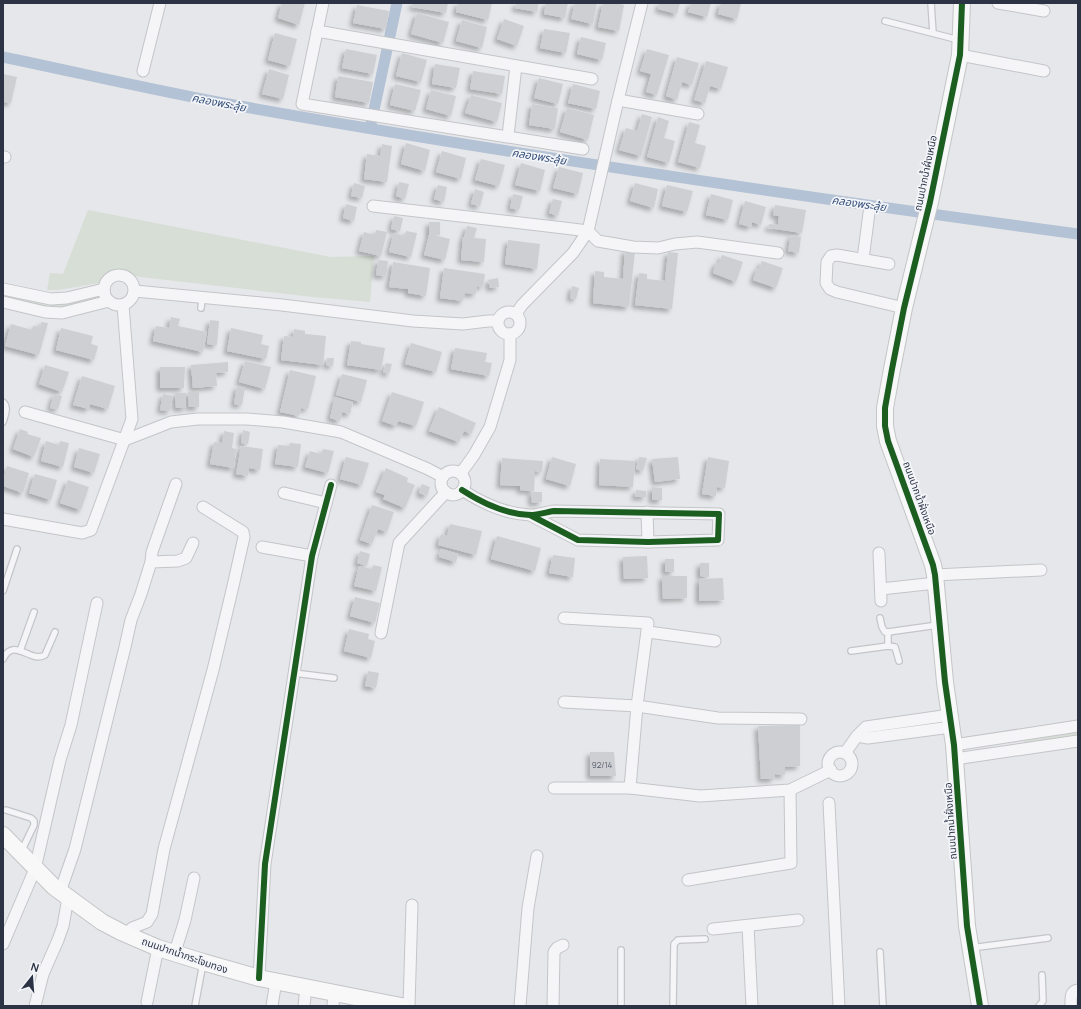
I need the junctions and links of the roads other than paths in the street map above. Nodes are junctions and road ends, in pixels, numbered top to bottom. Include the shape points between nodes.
1 (160, 3) edge
2 (323, 3) edge
3 (642, 3) edge
4 (931, 3) edge
5 (962, 3) edge
6 (998, 3) edge
7 (1044, 11) dead end
8 (885, 22) dead end
9 (317, 31) junction
10 (933, 33) junction
11 (961, 48) junction
12 (516, 66) junction
13 (143, 71) dead end
14 (1044, 71) dead end
15 (592, 79) dead end
16 (618, 100) junction
17 (698, 114) dead end
18 (508, 136) junction
19 (583, 149) dead end
20 (373, 206) dead end
21 (869, 213) dead end
22 (588, 231) junction
23 (778, 253) dead end
24 (863, 259) junction
25 (889, 264) dead end
26 (3, 288) edge
27 (104, 290) junction
28 (135, 291) junction
29 (109, 301) junction
30 (3, 302) edge
31 (123, 305) junction
32 (904, 308) junction
33 (516, 314) junction
34 (497, 321) junction
35 (510, 334) junction
36 (3, 402) edge
37 (25, 412) dead end
38 (3, 422) edge
39 (125, 440) junction
40 (461, 473) junction
41 (443, 477) junction
42 (176, 484) dead end
43 (331, 485) dead end
44 (462, 490) junction
45 (446, 492) junction
46 (284, 493) dead end
47 (326, 503) junction
48 (203, 507) dead end
49 (647, 512) junction
50 (530, 515) junction
51 (3, 519) edge
52 (648, 542) junction
53 (193, 543) dead end
54 (262, 547) dead end
55 (17, 549) dead end
56 (879, 553) dead end
57 (312, 556) junction
58 (151, 562) junction
59 (1041, 570) dead end
60 (936, 579) junction
61 (881, 589) junction
62 (3, 591) edge
63 (881, 601) dead end
64 (97, 603) dead end
65 (34, 612) dead end
66 (564, 618) dead end
67 (880, 618) dead end
68 (940, 625) junction
69 (55, 632) dead end
70 (648, 632) junction
71 (888, 632) junction
72 (381, 633) dead end
73 (715, 641) dead end
74 (888, 646) junction
75 (20, 651) junction
76 (851, 652) dead end
77 (3, 659) edge
78 (899, 661) dead end
79 (294, 672) junction
80 (334, 678) dead end
81 (564, 702) dead end
82 (637, 706) junction
83 (801, 719) dead end
84 (950, 721) junction
85 (1078, 726) edge
86 (1078, 741) edge
87 (955, 752) junction
88 (845, 753) junction
89 (831, 770) junction
90 (554, 788) dead end
91 (630, 788) junction
92 (790, 790) junction
93 (829, 803) dead end
94 (6, 810) dead end
95 (3, 835) edge
96 (20, 853) junction
97 (537, 856) dead end
98 (36, 869) junction
99 (194, 878) dead end
100 (688, 880) dead end
101 (64, 895) junction
102 (412, 906) dead end
103 (798, 920) dead end
104 (748, 926) junction
105 (713, 929) dead end
106 (128, 934) junction
107 (1048, 938) dead end
108 (705, 939) dead end
109 (3, 944) edge
110 (563, 945) dead end
111 (158, 948) junction
112 (971, 948) junction
113 (621, 950) dead end
114 (175, 952) junction
115 (880, 952) dead end
116 (203, 962) junction
117 (1042, 975) dead end
118 (259, 978) junction
119 (276, 981) junction
120 (306, 987) junction
121 (1078, 990) edge
122 (333, 999) edge
123 (147, 1002) dead end
124 (35, 1006) edge
125 (195, 1006) edge
126 (272, 1006) edge
127 (304, 1006) edge
128 (401, 1006) edge
129 (409, 1006) edge
130 (520, 1006) edge
131 (553, 1006) edge
132 (621, 1006) edge
133 (673, 1006) edge
134 (752, 1006) edge
135 (839, 1006) edge
136 (883, 1006) edge
137 (980, 1006) edge
138 (1039, 1006) edge
139 (1071, 1006) edge

1 - 13 street
2 - 9 street
3 - 16 street
4 - 10 lane
5 - 11 street, ถนนปากน้ำฝั่งเหนือ
6 - 7 street
8 - 10 lane
9 - 12 street
9 - 18 street via 302,104
10 - 11 lane
11 - 14 street
11 - 32 street, ถนนปากน้ำฝั่งเหนือ via 930,202
12 - 15 street
12 - 18 street
16 - 17 street
16 - 22 street
18 - 19 street
20 - 22 street
21 - 24 street
22 - 23 street via 598,241 633,247 658,248 697,242
22 - 33 street via 573,253
24 - 25 street
24 - 32 street via 831,256 827,262 826,283 830,289
26 - 27 street via 51,299
27 - 28 street via 106,282 120,274 130,279
27 - 29 street
28 - 31 street via 130,301
28 - 34 street via 202,303 282,305 413,321 463,324
29 - 30 street via 62,313 45,312
29 - 31 street via 115,305
31 - 39 street via 132,419
32 - 60 street, ถนนปากน้ำฝั่งเหนือ via 885,408 885,426 888,442 934,565
33 - 34 street via 501,314
33 - 35 street via 520,320 519,327 515,333
34 - 35 street via 501,331
35 - 40 street via 510,360 490,427
36 - 38 lane via 7,409
37 - 39 street
39 - 41 street via 171,422 198,419 283,422 341,432 417,463
39 - 51 street via 91,530 82,533
40 - 41 street via 451,471
40 - 44 street via 465,480
41 - 45 street via 441,484
42 - 58 street via 152,552
43 - 47 street
44 - 45 street via 456,494
44 - 50 street via 492,507
45 - 72 street via 399,543
46 - 47 street
47 - 57 street
48 - 106 street via 243,532 244,537 213,670 164,849 152,914 147,922 132,928
49 - 50 street via 554,511
49 - 52 street
49 - 52 street via 719,514 718,540
50 - 52 street via 578,540
53 - 58 street via 186,558 178,561
54 - 57 street
55 - 62 lane
56 - 61 street
57 - 79 street
58 - 101 street via 131,620
59 - 60 street
60 - 61 street
60 - 68 street, ถนนปากน้ำฝั่งเหนือ
61 - 63 street
64 - 98 street
65 - 75 lane
66 - 70 street via 648,623
67 - 71 lane via 882,627
68 - 71 lane
68 - 84 street, ถนนปากน้ำฝั่งเหนือ
69 - 75 lane via 43,657
70 - 73 street
70 - 82 street
71 - 74 lane
74 - 76 lane
74 - 78 lane via 895,647
75 - 77 lane via 8,652
79 - 80 lane
79 - 118 street via 265,864
81 - 82 street
82 - 83 street via 718,718
82 - 91 street
84 - 87 street, ถนนปากน้ำฝั่งเหนือ
84 - 88 street via 868,738 857,736
85 - 87 street
86 - 87 street
87 - 112 street, ถนนปากน้ำฝั่งเหนือ via 967,926
88 - 89 street via 838,752 831,756
88 - 89 street via 851,758 851,770 841,775
89 - 92 street
90 - 91 street
91 - 92 street via 700,796
92 - 100 street via 791,863
93 - 135 street
94 - 96 lane via 34,821
95 - 96 street, ถนนปากน้ำกระโจมทอง
96 - 98 street, ถนนปากน้ำกระโจมทอง
97 - 130 street via 528,908
98 - 101 street, ถนนปากน้ำกระโจมทอง
98 - 109 street
99 - 114 street
101 - 106 street, ถนนปากน้ำกระโจมทอง via 102,922
101 - 124 street via 63,926 43,974
102 - 129 street
103 - 104 street
104 - 105 street
104 - 134 street
106 - 111 street, ถนนปากน้ำกระโจมทอง
107 - 112 lane
108 - 133 lane via 678,940 674,944
110 - 131 street via 554,952
111 - 114 street, ถนนปากน้ำกระโจมทอง
111 - 123 street
112 - 137 street, ถนนปากน้ำฝั่งเหนือ
113 - 132 lane
114 - 116 street, ถนนปากน้ำกระโจมทอง
115 - 136 lane
116 - 118 street, ถนนปากน้ำกระโจมทอง
116 - 125 lane
117 - 138 lane via 1043,1001
118 - 119 street, ถนนปากน้ำกระโจมทอง
119 - 120 street, ถนนปากน้ำกระโจมทอง
119 - 126 street
120 - 122 street, ถนนปากน้ำกระโจมทอง
120 - 127 street
121 - 139 street via 1071,995
122 - 128 street, ถนนปากน้ำกระโจมทอง

